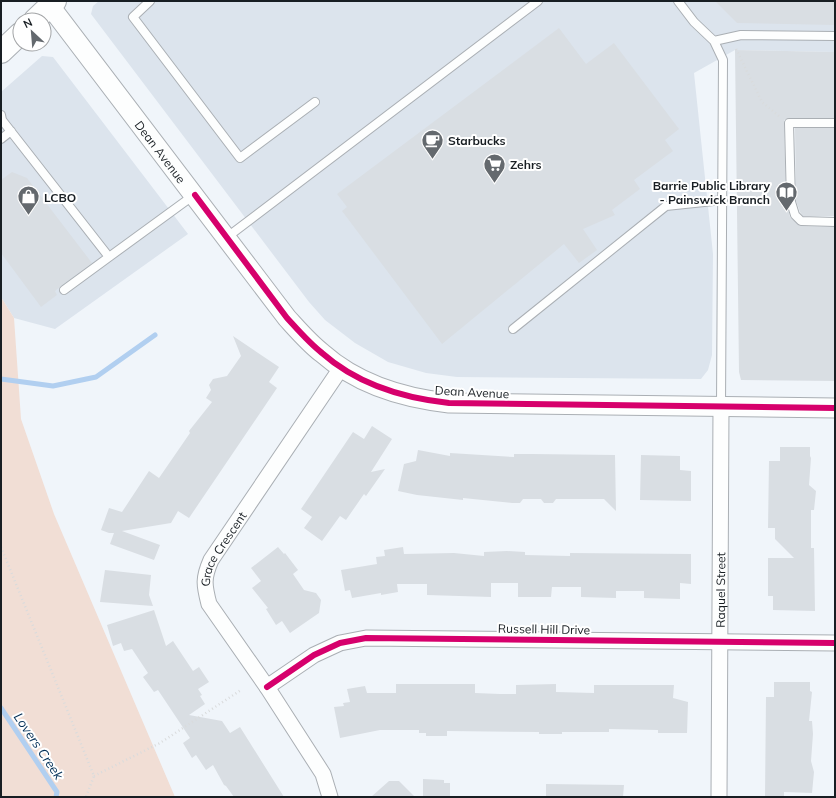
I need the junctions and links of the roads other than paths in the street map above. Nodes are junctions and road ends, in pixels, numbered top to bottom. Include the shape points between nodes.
1 (150, 1) edge
2 (538, 1) edge
3 (678, 1) edge
4 (47, 9) edge
5 (835, 36) edge
6 (714, 41) junction
7 (12, 42) edge
8 (1, 52) edge
9 (315, 102) dead end
10 (1, 118) edge
11 (835, 123) edge
12 (11, 131) junction
13 (1, 139) edge
14 (195, 195) junction
15 (723, 200) junction
16 (835, 222) edge
17 (226, 238) junction
18 (108, 257) junction
19 (64, 290) dead end
20 (513, 328) dead end
21 (341, 368) junction
22 (721, 407) junction
23 (835, 408) edge
24 (720, 642) junction
25 (835, 643) edge
26 (267, 687) junction
27 (330, 797) edge
28 (719, 797) edge

1 - 9 lane via 133,17 240,158
2 - 17 lane
3 - 6 lane via 694,22
4 - 14 street, Dean Avenue
5 - 6 lane via 741,35
6 - 15 lane via 723,60
7 - 8 main road
10 - 12 lane
11 - 16 lane via 789,123 790,202 795,215 801,221
12 - 13 lane
12 - 18 lane
14 - 17 street, Dean Avenue
14 - 18 lane
15 - 20 lane via 666,206
15 - 22 lane
17 - 21 street, Dean Avenue via 287,318
18 - 19 lane
21 - 22 street, Dean Avenue via 398,394 449,403
21 - 26 street, Grace Crescent via 211,560 205,575 209,604
22 - 23 street, Dean Avenue
22 - 24 street, Raquel Street
24 - 25 street, Russell Hill Drive
24 - 26 street, Russell Hill Drive via 366,638 340,643 314,655
24 - 28 street, Raquel Street
26 - 27 street, Grace Crescent via 323,774

